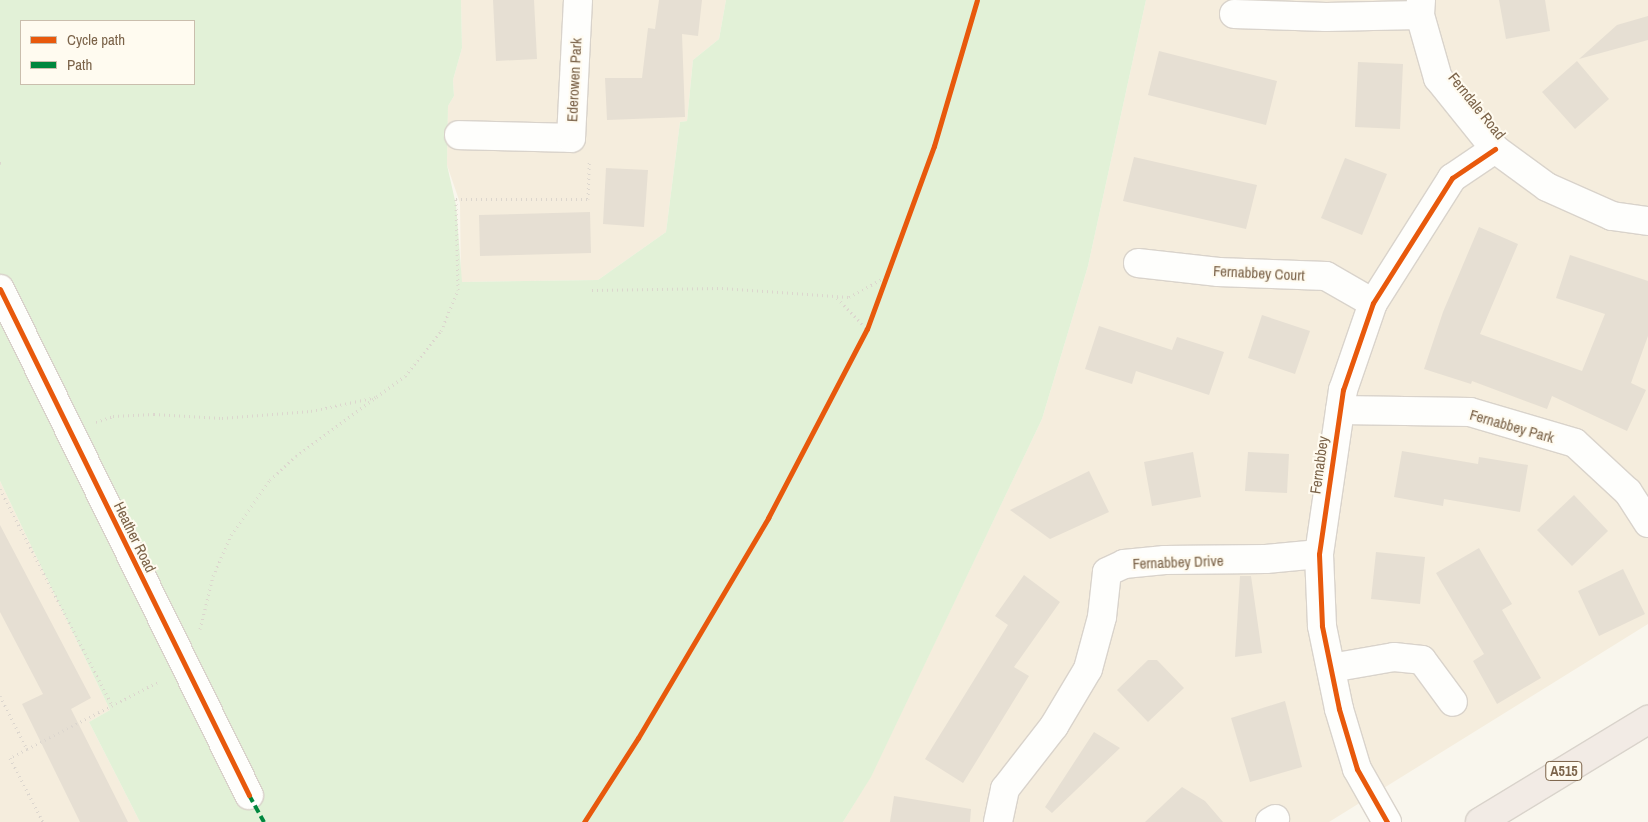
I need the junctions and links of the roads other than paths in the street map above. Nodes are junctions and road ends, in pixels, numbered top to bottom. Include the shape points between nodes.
1 (578, 0) edge
2 (1421, 7) edge
3 (1234, 14) dead end
4 (459, 135) dead end
5 (1495, 149) junction
6 (1648, 221) edge
7 (1138, 263) dead end
8 (0, 289) edge
9 (1373, 303) junction
10 (1340, 410) junction
11 (1648, 523) edge
12 (1319, 554) junction
13 (1331, 668) junction
14 (1453, 702) dead end
15 (1648, 720) edge
16 (249, 795) dead end
17 (998, 822) edge
18 (1387, 822) edge
19 (1480, 822) edge

1 - 4 street, Ederowen Park via 571,138
2 - 3 street via 1326,17
2 - 5 street, Ferndale Road via 1438,78
5 - 6 street, Ferndale Road via 1547,187 1612,216
5 - 9 street, Fernabbey via 1452,178
7 - 9 street, Fernabbey Court via 1218,272 1326,276
8 - 16 street, Heather Road
9 - 10 street, Fernabbey via 1343,390
10 - 11 street, Fernabbey Park via 1470,412 1575,443 1628,492
10 - 12 street, Fernabbey
12 - 13 street, Fernabbey via 1322,626
12 - 17 street, Fernabbey Drive via 1266,559 1165,560 1124,564 1108,572 1102,617 1088,669 1054,726 1005,789
13 - 14 street via 1394,658 1422,660
13 - 18 street, Fernabbey via 1357,769
15 - 19 highway, A515

